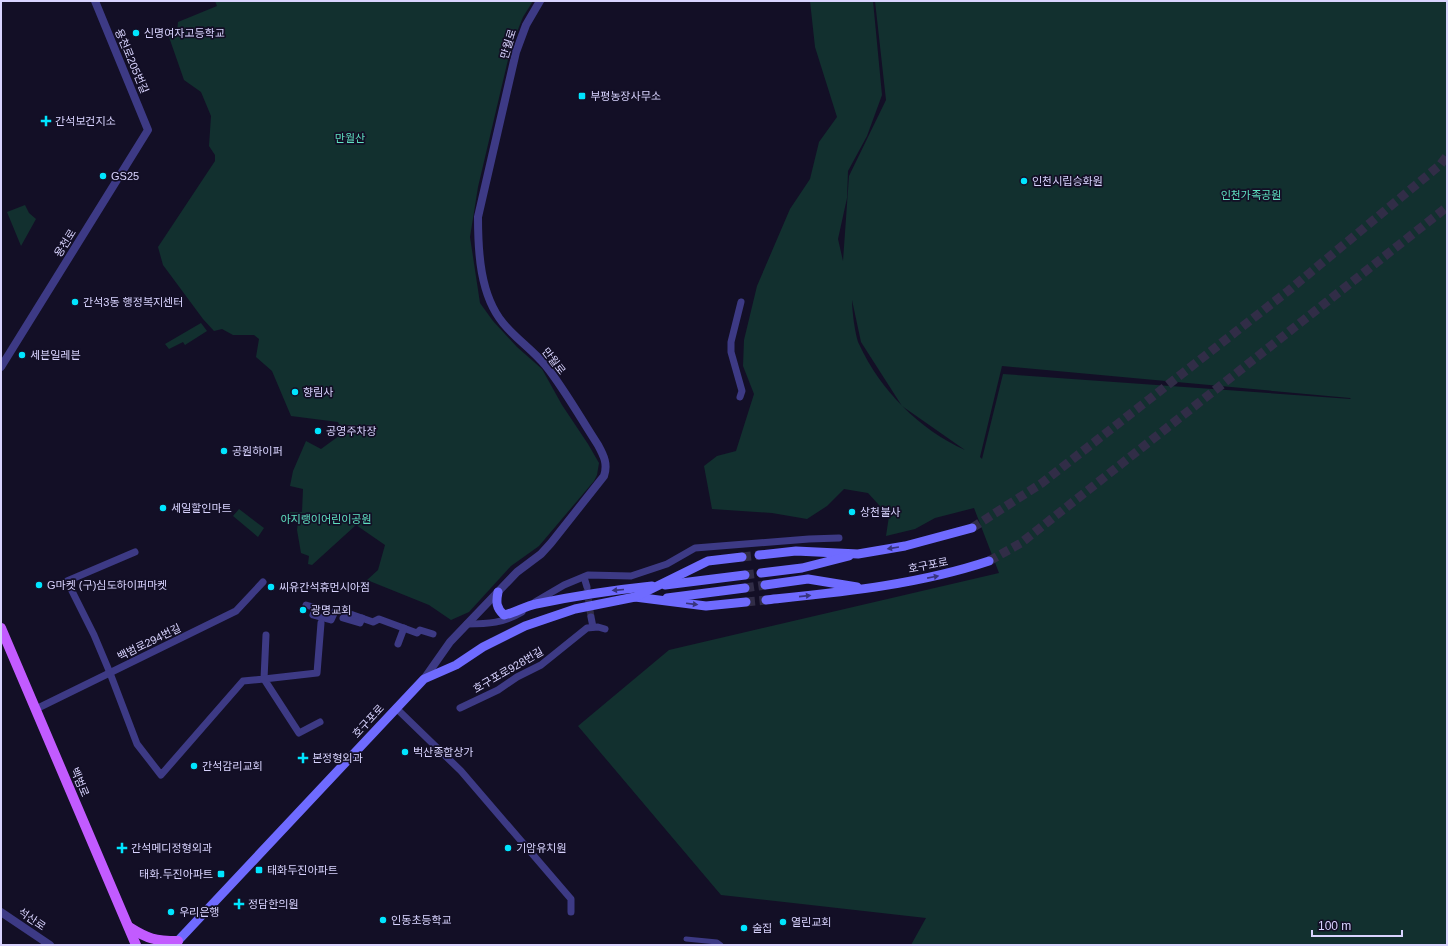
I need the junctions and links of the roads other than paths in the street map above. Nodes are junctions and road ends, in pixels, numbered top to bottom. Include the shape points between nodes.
1 (95, 1) edge
2 (540, 1) edge
3 (148, 130) joint
4 (741, 302) dead end
5 (1, 367) edge
6 (740, 397) dead end
7 (972, 528) tunnel mouth
8 (839, 538) dead end
9 (135, 552) dead end
10 (858, 554) junction
11 (759, 555) tunnel mouth
12 (742, 557) tunnel mouth
13 (989, 561) tunnel mouth
14 (761, 573) tunnel mouth
15 (745, 575) tunnel mouth
16 (584, 577) junction
17 (263, 582) dead end
18 (766, 585) tunnel mouth
19 (657, 586) junction
20 (587, 588) tunnel mouth
21 (745, 588) tunnel mouth
22 (870, 589) junction
23 (498, 592) junction
24 (635, 597) junction
25 (653, 600) junction
26 (766, 600) tunnel mouth
27 (746, 602) tunnel mouth
28 (306, 605) dead end
29 (530, 606) junction
30 (591, 617) tunnel mouth
31 (343, 618) dead end
32 (362, 618) junction
33 (321, 623) dead end
34 (467, 624) junction
35 (593, 627) junction
36 (1, 628) edge
37 (404, 628) junction
38 (605, 629) dead end
39 (433, 634) dead end
40 (266, 635) dead end
41 (398, 644) dead end
42 (110, 673) junction
43 (264, 679) junction
44 (424, 679) junction
45 (36, 708) junction
46 (396, 708) junction
47 (460, 708) dead end
48 (320, 722) dead end
49 (1, 912) edge
50 (571, 912) dead end
51 (129, 927) junction
52 (686, 939) dead end
53 (176, 943) edge
54 (50, 945) edge
55 (136, 945) edge
56 (721, 945) edge

1 - 3 street, 용천로205번길
2 - 23 street, 만월로 via 519,41 478,218 481,259 485,287 493,307 502,322 546,366 605,457 606,470 604,476 551,543
3 - 5 street, 용천로
4 - 6 street via 731,347 742,391
7 -> 10 main road, 호구포로 via 904,546
8 - 16 street via 695,548 667,564 631,576
9 - 42 street via 67,581
10 - 11 main road, 호구포로 via 796,551
10 - 14 main road, 호구포로 via 802,568
12 - 19 main road, 호구포로 via 708,561
22 -> 13 main road, 호구포로 via 956,572
15 - 19 main road, 호구포로
16 - 20 street
16 - 29 street via 564,585
17 - 42 street, 백범로294번길 via 236,612
18 - 22 main road, 호구포로 via 808,580
19 - 24 main road, 호구포로
19 -> 29 main road via 590,593
21 - 25 main road, 호구포로
26 -> 22 main road, 호구포로
23 - 29 main road via 496,602 504,615
23 - 34 street, 만월로
24 - 25 main road, 호구포로
24 - 44 main road, 호구포로 via 575,609 524,626 483,647 456,665
25 -> 27 main road, 호구포로 via 706,606
28 - 32 street via 316,608 313,615 331,620 336,609
29 - 34 street via 507,620
30 - 35 street
31 - 32 street via 360,623
32 - 37 street via 373,622 379,619
33 - 43 street via 317,673
34 - 44 street, 만월로 via 450,642
35 - 38 street
35 - 47 street, 호구포로928번길 via 580,632 541,665
36 - 45 main road, 백범로
37 - 39 street via 417,633 420,630
37 - 41 street
40 - 43 street
42 - 43 street via 137,744 160,775 243,681
42 - 45 street, 백범로294번길
43 - 48 street via 299,733
44 - 46 main road, 호구포로
45 - 51 main road, 백범로
46 - 50 street via 461,771 571,899
46 - 53 main road, 호구포로
49 - 54 street, 석산로
51 - 53 main road via 145,938
51 - 55 main road, 백범로
52 - 56 street via 717,942

